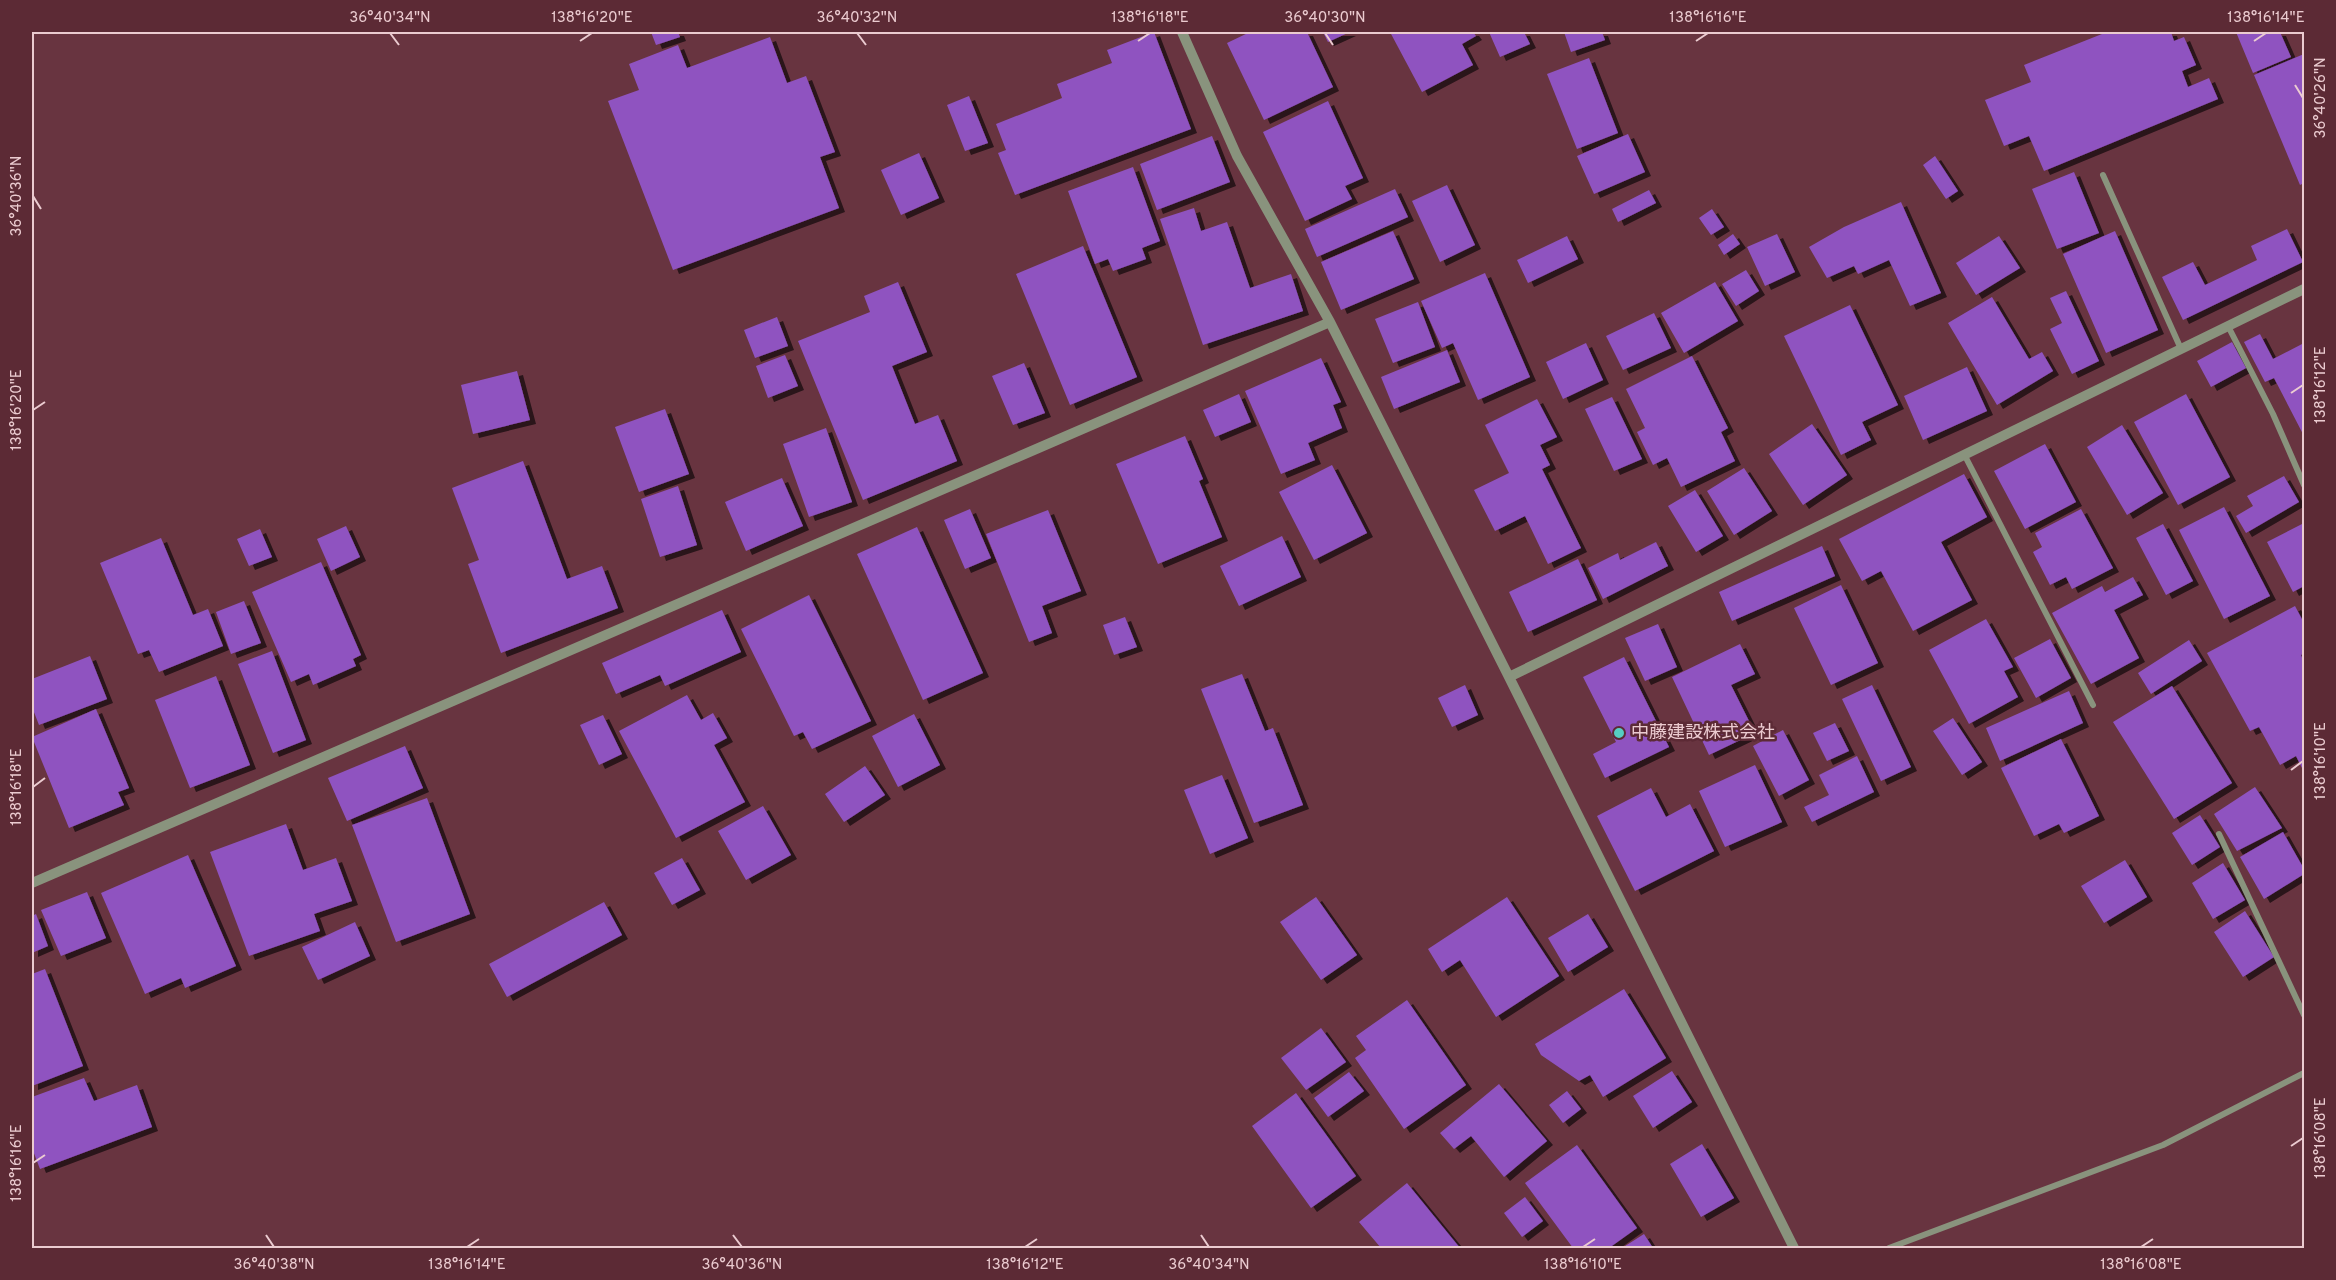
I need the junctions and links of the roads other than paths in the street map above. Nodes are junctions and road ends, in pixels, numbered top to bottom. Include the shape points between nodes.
1 (1182, 32) edge
2 (2103, 175) dead end
3 (2304, 289) edge
4 (1330, 322) junction
5 (2228, 326) junction
6 (2181, 349) junction
7 (1964, 453) junction
8 (2304, 485) edge
9 (1509, 677) junction
10 (2093, 705) dead end
11 (2219, 834) dead end
12 (32, 884) edge
13 (2304, 1015) edge
14 (2304, 1073) edge
15 (1794, 1248) edge
16 (1889, 1248) edge

1 - 4 street via 1237,156
2 - 6 street
3 - 5 street
4 - 9 street
4 - 12 street
5 - 6 street
5 - 8 street
6 - 7 street
7 - 9 street
7 - 10 street
9 - 15 street
11 - 13 street
14 - 16 street via 2163,1146

